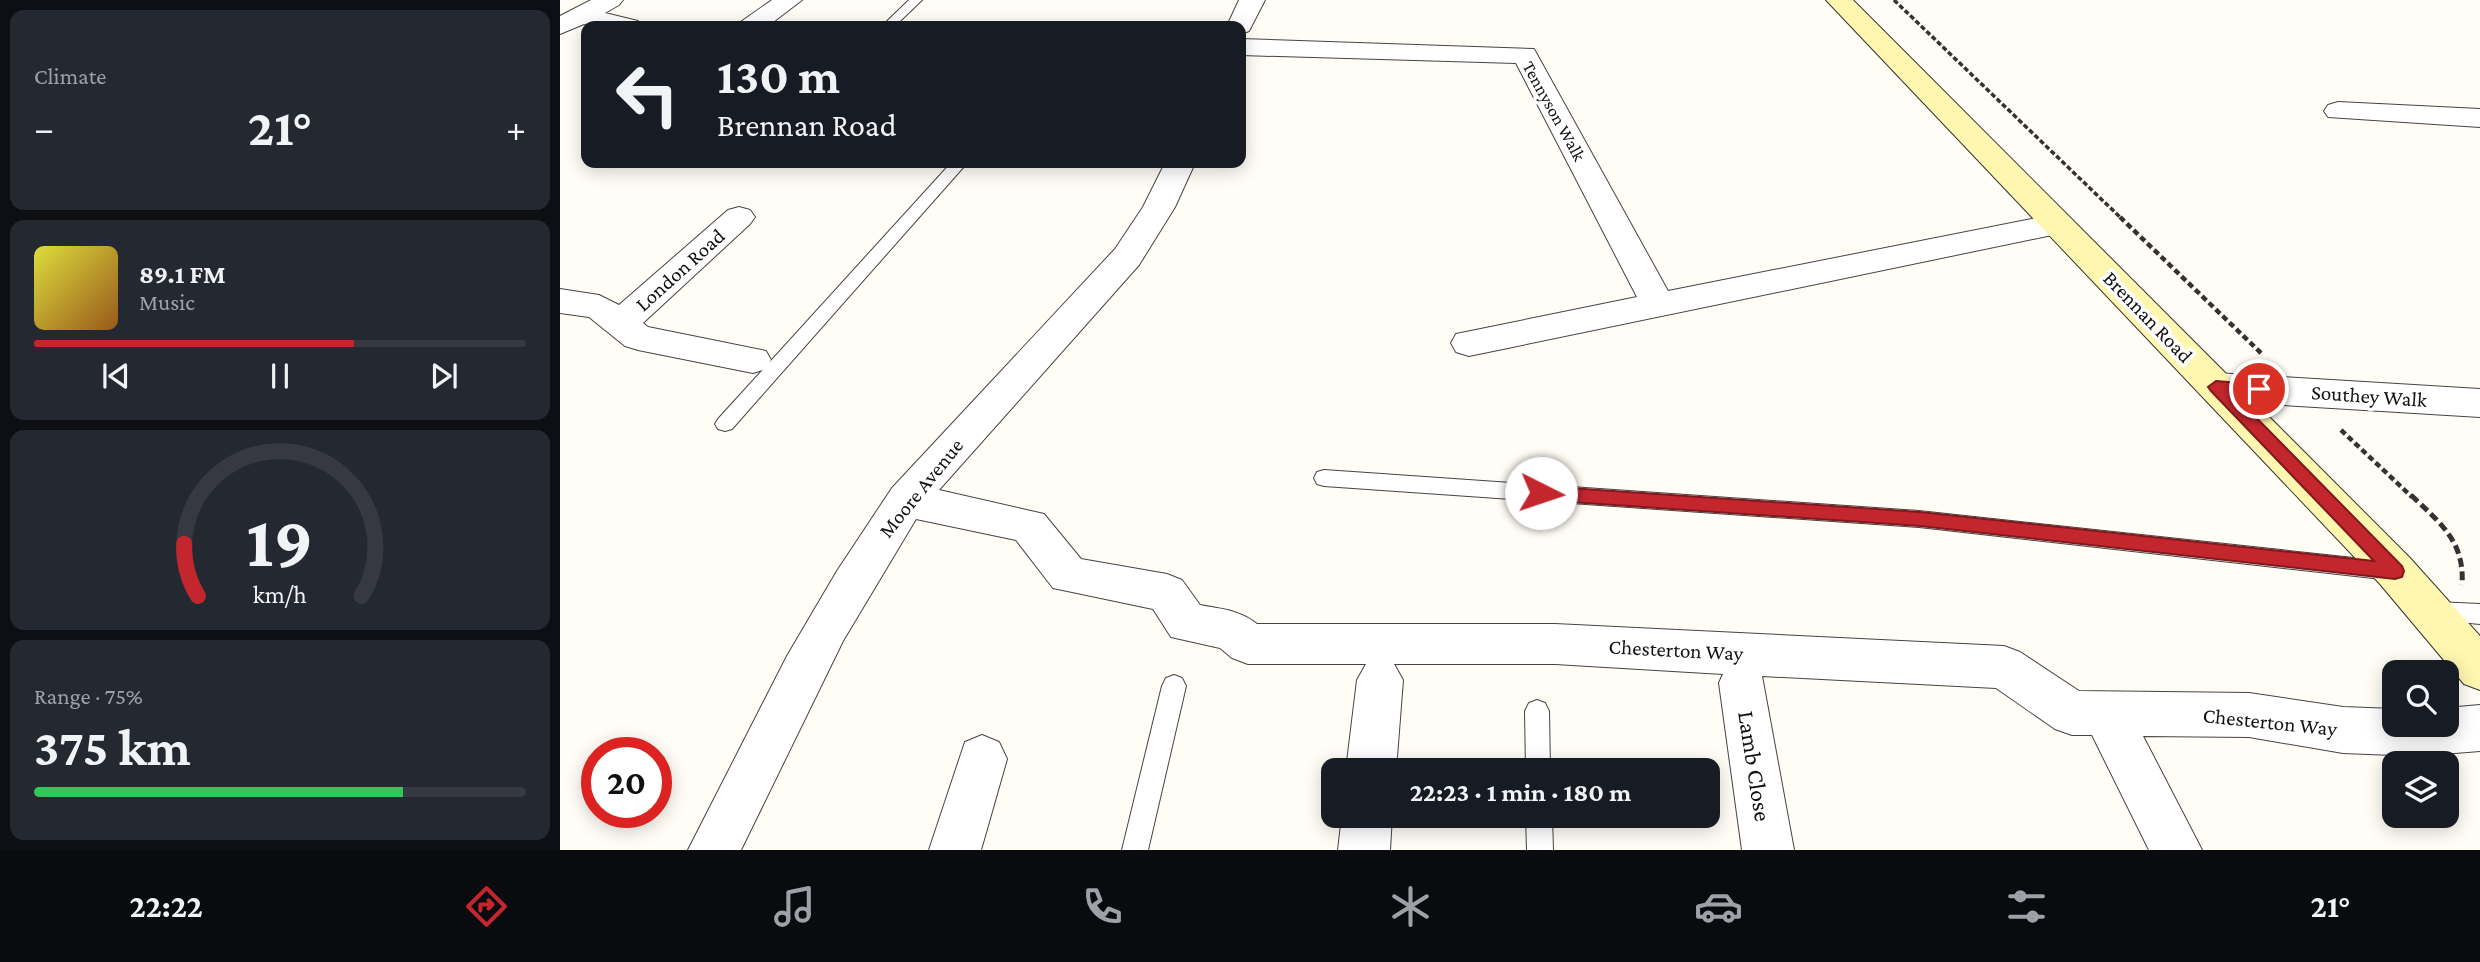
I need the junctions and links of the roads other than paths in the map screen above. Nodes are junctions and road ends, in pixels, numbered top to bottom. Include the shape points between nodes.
1 (610, 0) edge
2 (789, 0) edge
3 (916, 0) edge
4 (1252, 0) edge
5 (1839, 0) edge
6 (570, 20) edge
7 (758, 21) edge
8 (893, 21) edge
9 (1242, 21) edge
10 (1246, 47) edge
11 (2338, 111) dead end
12 (2477, 121) edge
13 (955, 168) edge
14 (1178, 168) edge
15 (739, 217) dead end
16 (2057, 224) junction
17 (560, 301) edge
18 (1658, 304) junction
19 (622, 322) junction
20 (1469, 344) dead end
21 (753, 360) dead end
22 (2216, 387) junction
23 (2480, 403) edge
24 (725, 424) dead end
25 (1324, 478) dead end
26 (906, 500) junction
27 (2395, 571) junction
28 (2432, 612) junction
29 (2475, 614) edge
30 (2480, 669) edge
31 (1380, 680) dead end
32 (1742, 683) dead end
33 (1174, 686) dead end
34 (1537, 711) dead end
35 (2107, 715) junction
36 (2480, 728) edge
37 (1372, 758) edge
38 (1538, 758) edge
39 (982, 759) dead end
40 (1366, 828) edge
41 (1539, 828) edge
42 (714, 850) edge
43 (955, 850) edge
44 (1135, 850) edge
45 (1364, 850) edge
46 (1540, 850) edge
47 (1768, 850) edge
48 (2176, 850) edge

1 - 6 street
2 - 7 street
3 - 8 lane
4 - 9 street
5 - 16 street, Brennan Road
10 - 18 street, Tennyson Walk via 1525,55
11 - 12 street
13 - 24 lane
14 - 26 street, Moore Avenue via 1127,257
15 - 19 street, London Road
16 - 18 street
16 - 22 street, Brennan Road
17 - 19 street, London Road via 599,307
18 - 20 street
19 - 21 street, London Road via 638,337
22 - 23 street, Southey Walk
22 - 27 street, Brennan Road
25 - 27 lane via 1920,519
26 - 35 street, Chesterton Way via 1029,526 1068,575 1167,593 1187,623 1231,630 1248,644 1555,644 2004,667 2073,713
26 - 42 street, Moore Avenue via 794,689
27 - 28 street, Brennan Road
28 - 29 lane
28 - 30 street, Brennan Road
31 - 37 street
32 - 47 street, Lamb Close
33 - 44 lane
34 - 38 lane
35 - 36 street, Chesterton Way via 2249,715 2343,730 2418,733
35 - 48 street
39 - 43 street
40 - 45 street
41 - 46 lane

